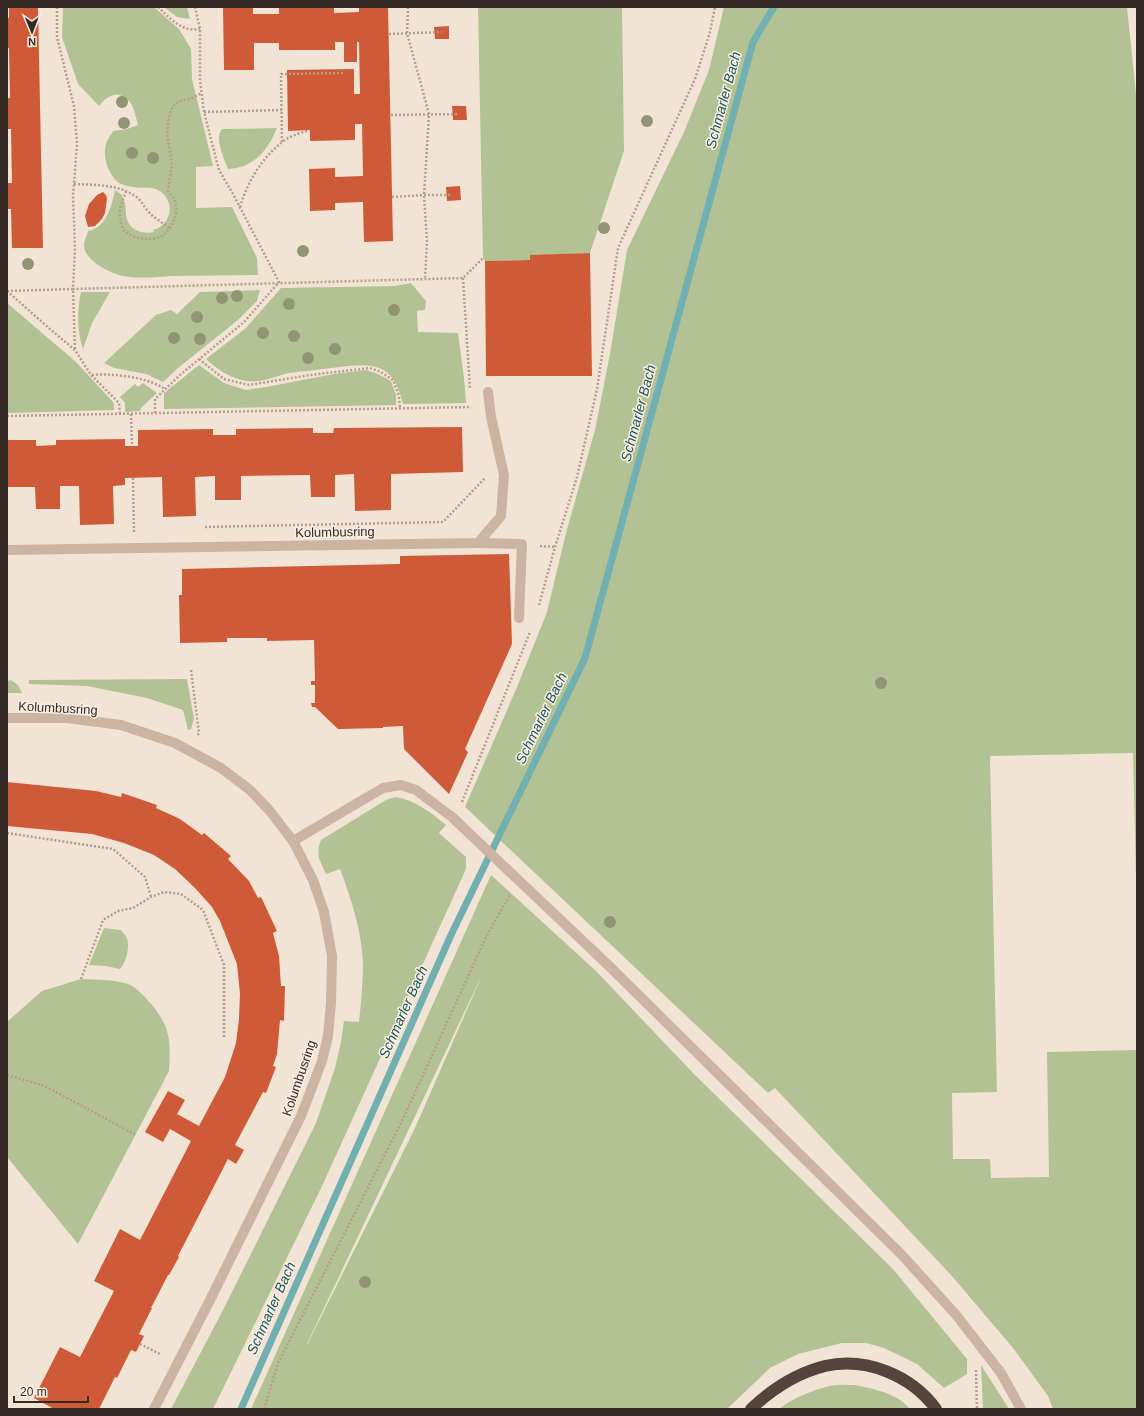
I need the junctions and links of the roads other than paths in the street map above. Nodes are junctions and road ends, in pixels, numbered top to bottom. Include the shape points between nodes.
1 (488, 392) dead end
2 (478, 543) junction
3 (7, 550) edge
4 (519, 618) dead end
5 (7, 718) edge
6 (293, 841) junction
7 (154, 1409) edge
8 (751, 1409) edge
9 (936, 1409) edge
10 (1021, 1409) edge

1 - 2 street via 504,475 501,516
2 - 3 street, Kolumbusring
2 - 4 street, Kolumbusring via 522,544
5 - 6 street, Kolumbusring via 67,718 121,725 175,743 221,768 250,790
6 - 7 street, Kolumbusring via 313,880 324,912 332,956 330,1019 322,1061 301,1116
6 - 10 street via 383,788 401,785 429,798 460,824 613,970 902,1255 957,1316 1001,1373
8 - 9 highway via 782,1385 805,1373 824,1366 844,1364 894,1374 914,1386

